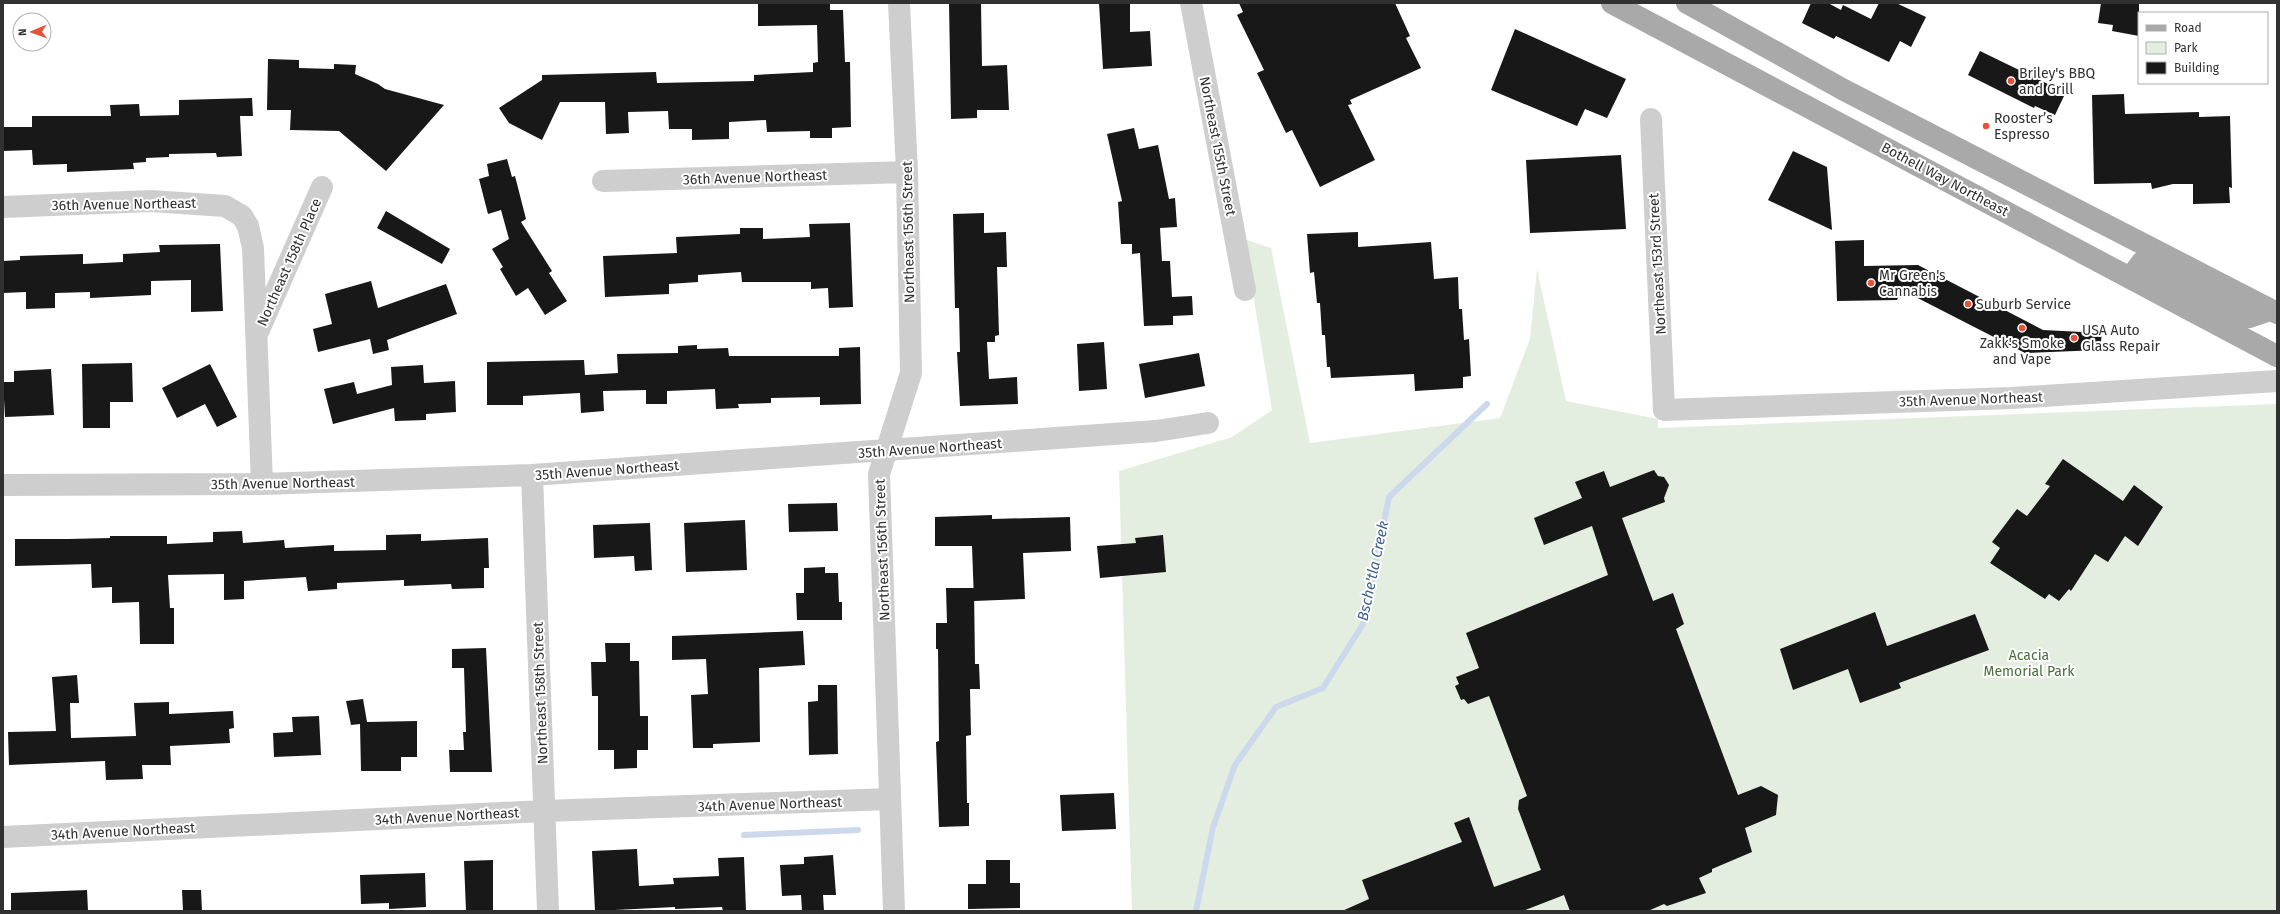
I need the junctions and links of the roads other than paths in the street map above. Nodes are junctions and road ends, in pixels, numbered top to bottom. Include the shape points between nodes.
1 (899, 3) edge
2 (1191, 3) edge
3 (1687, 3) edge
4 (1626, 6) edge
5 (1651, 119) dead end
6 (907, 172) junction
7 (603, 181) dead end
8 (322, 187) dead end
9 (3, 207) edge
10 (242, 216) joint
11 (2130, 278) junction
12 (1245, 290) dead end
13 (2274, 311) edge
14 (256, 336) junction
15 (2277, 356) edge
16 (2277, 381) edge
17 (1664, 410) joint
18 (1208, 423) dead end
19 (885, 452) junction
20 (532, 475) junction
21 (262, 484) junction
22 (3, 485) edge
23 (890, 799) junction
24 (544, 811) junction
25 (3, 837) edge
26 (548, 911) edge
27 (894, 911) edge

1 - 6 street, Northeast 156th Street
2 - 12 street, Northeast 155th Street
3 - 13 main road via 1844,90
4 - 11 main road, Bothell Way Northeast
5 - 17 street, Northeast 153rd Street
6 - 7 street, 36th Avenue Northeast
6 - 19 street, Northeast 156th Street via 911,373
8 - 14 street, Northeast 158th Place
9 - 10 street, 36th Avenue Northeast via 151,201 225,206
10 - 14 street, Northeast 158th Place via 248,226 253,248
11 - 13 main road via 2142,262 2249,317
11 - 15 main road, Bothell Way Northeast
14 - 21 street, Northeast 158th Place
16 - 17 street, 35th Avenue Northeast via 2012,398
18 - 19 street, 35th Avenue Northeast via 1156,431
19 - 20 street, 35th Avenue Northeast
19 - 23 street, Northeast 156th Street via 879,474
20 - 21 street, 35th Avenue Northeast
20 - 24 street, Northeast 158th Street
21 - 22 street, 35th Avenue Northeast
23 - 24 street, 34th Avenue Northeast
23 - 27 street, Northeast 156th Street
24 - 25 street, 34th Avenue Northeast
24 - 26 street, Northeast 158th Street

